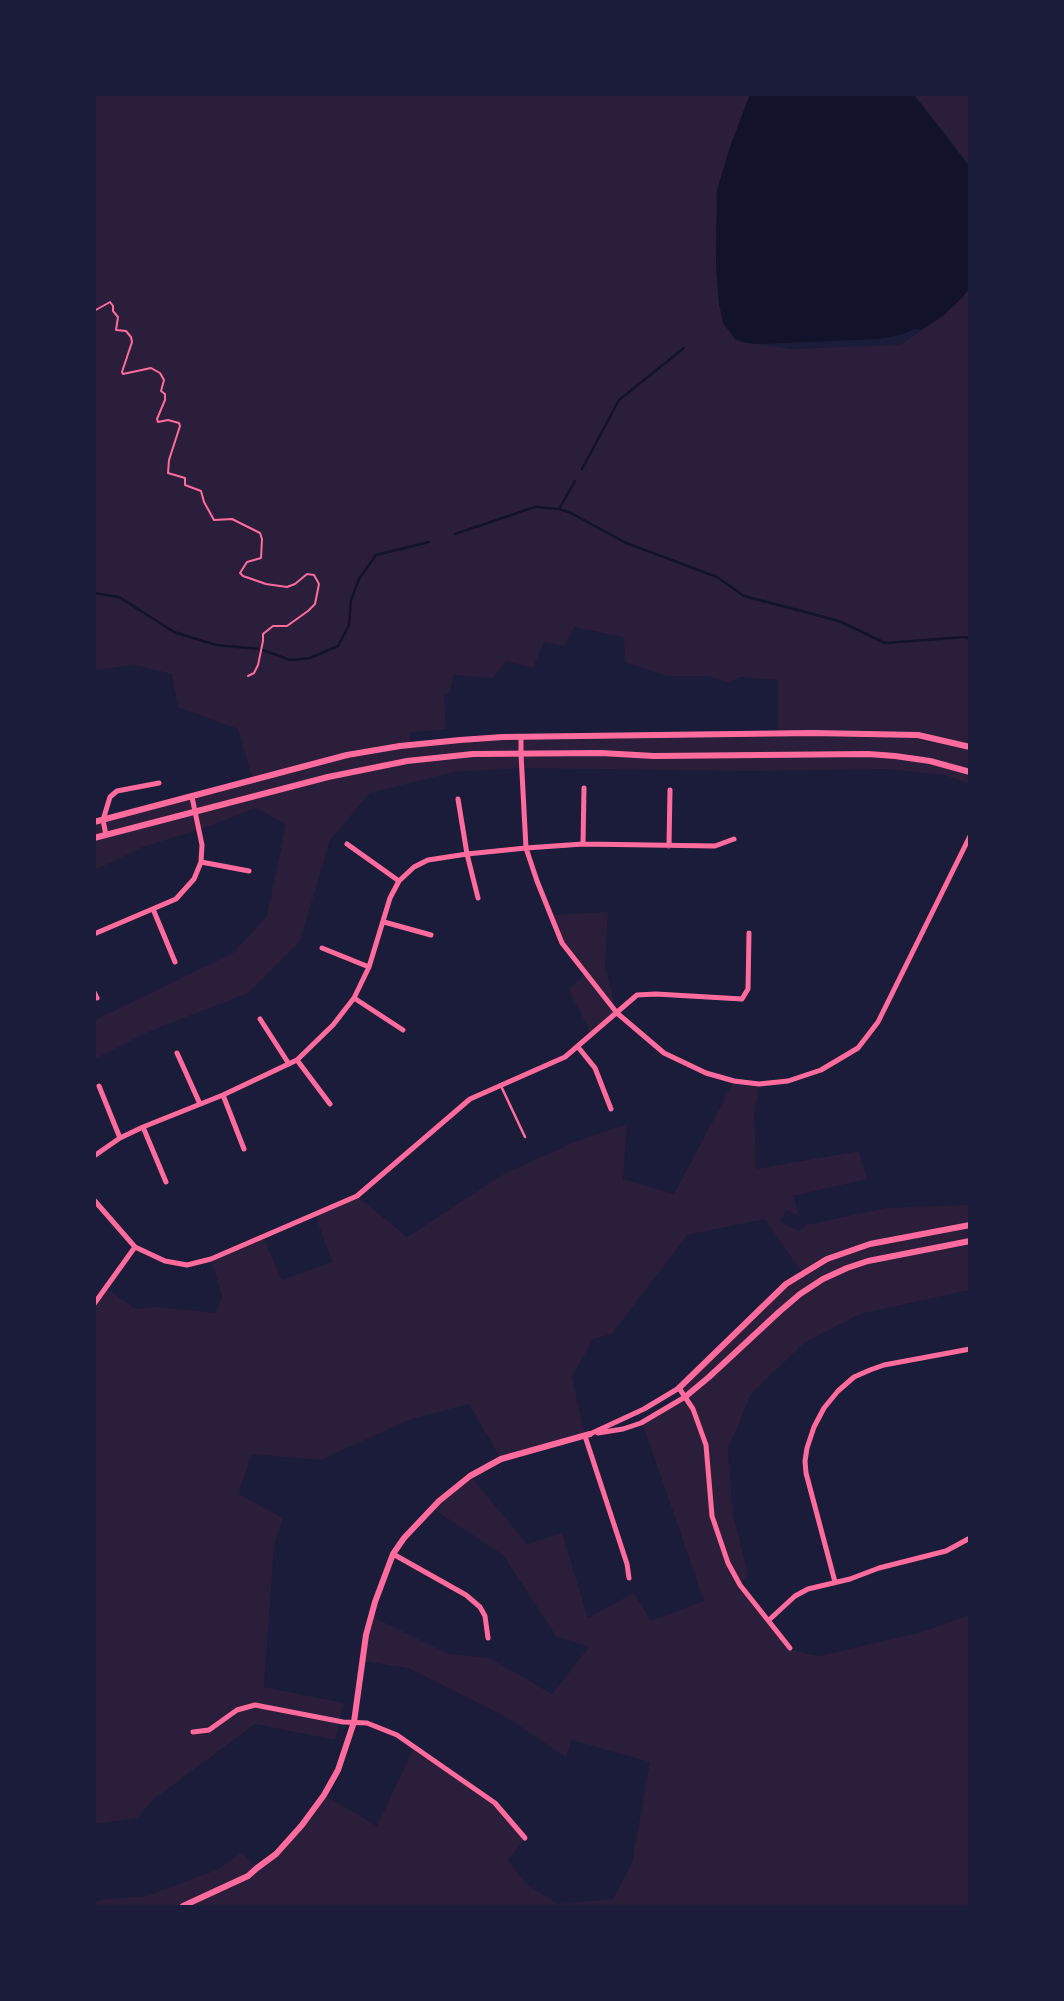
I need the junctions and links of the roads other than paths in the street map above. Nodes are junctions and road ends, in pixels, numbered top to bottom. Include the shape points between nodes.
1 (521, 737) junction
2 (405, 745) junction
3 (970, 747) edge
4 (521, 754) junction
5 (407, 761) junction
6 (970, 772) edge
7 (159, 783) dead end
8 (584, 788) dead end
9 (670, 790) dead end
10 (192, 797) junction
11 (458, 799) dead end
12 (196, 812) junction
13 (103, 820) junction
14 (94, 822) edge
15 (106, 835) junction
16 (970, 836) edge
17 (94, 838) edge
18 (734, 839) dead end
19 (347, 844) dead end
20 (583, 844) junction
21 (669, 846) junction
22 (526, 848) junction
23 (467, 853) junction
24 (201, 862) junction
25 (250, 871) dead end
26 (399, 881) junction
27 (478, 898) dead end
28 (153, 909) junction
29 (384, 922) junction
30 (749, 933) dead end
31 (94, 934) edge
32 (431, 935) dead end
33 (322, 948) dead end
34 (175, 962) dead end
35 (369, 967) junction
36 (354, 998) junction
37 (617, 1013) junction
38 (261, 1019) dead end
39 (403, 1030) dead end
40 (578, 1047) junction
41 (177, 1053) dead end
42 (297, 1060) junction
43 (289, 1064) junction
44 (99, 1086) dead end
45 (501, 1086) junction
46 (223, 1095) junction
47 (200, 1104) junction
48 (330, 1104) dead end
49 (611, 1109) dead end
50 (143, 1127) junction
51 (525, 1137) dead end
52 (120, 1138) junction
53 (244, 1149) dead end
54 (94, 1156) edge
55 (166, 1182) dead end
56 (94, 1200) edge
57 (970, 1225) edge
58 (970, 1241) edge
59 (135, 1247) junction
60 (94, 1304) edge
61 (970, 1349) edge
62 (680, 1388) junction
63 (685, 1397) junction
64 (587, 1435) junction
65 (970, 1538) edge
66 (393, 1554) junction
67 (629, 1578) dead end
68 (835, 1582) junction
69 (769, 1620) junction
70 (488, 1638) dead end
71 (790, 1648) dead end
72 (354, 1722) junction
73 (192, 1732) dead end
74 (525, 1838) dead end
75 (183, 1906) edge

1 - 2 street
1 - 3 street via 918,735
1 - 4 street
2 - 5 street
2 - 10 street via 347,755
4 - 5 street
4 - 6 street via 868,754 930,761
4 - 22 street
5 - 12 street via 328,776
7 - 13 street via 117,791 110,797
8 - 20 street
9 - 21 street
10 - 12 street
10 - 13 street
11 - 23 street
12 - 15 street
12 - 24 street
13 - 14 street
13 - 15 street
15 - 17 street
16 - 37 street via 878,1022 858,1048 821,1070 788,1081 734,1082 664,1054
18 - 21 street via 715,846
19 - 26 street
20 - 21 street
20 - 22 street
22 - 23 street
22 - 37 street via 562,943
23 - 26 street via 428,860
23 - 27 street
24 - 25 street
24 - 28 street via 194,879 176,899
26 - 29 street
28 - 31 street
28 - 34 street
29 - 32 street
29 - 35 street
30 - 37 street via 748,989 742,999 637,995
33 - 35 street
35 - 36 street
36 - 39 street
36 - 42 street via 334,1025
37 - 40 street
38 - 43 street
40 - 45 street via 565,1058
40 - 49 street via 595,1068
41 - 47 street
42 - 43 street
42 - 48 street
43 - 46 street
44 - 52 street
45 - 51 lane
45 - 59 street via 470,1099 346,1201 187,1265
46 - 47 street
46 - 53 street
47 - 50 street
50 - 52 street
50 - 55 street
52 - 54 street
56 - 59 street
57 - 62 street via 870,1244 819,1264 786,1284
58 - 63 street via 868,1261 823,1279 800,1294
59 - 60 street
61 - 68 street via 870,1370 854,1377 824,1408 805,1461
62 - 63 street
62 - 64 street
63 - 64 street via 640,1423
63 - 69 street via 706,1445 718,1538 740,1586
64 - 66 street via 501,1459 470,1476 422,1517
64 - 67 street
65 - 68 street via 946,1551
66 - 70 street via 480,1607
66 - 72 street via 366,1635
68 - 69 street via 795,1596
69 - 71 street
72 - 73 street via 255,1705 237,1710 209,1730
72 - 74 street via 397,1735 495,1803
72 - 75 street via 324,1795 276,1854 248,1876

